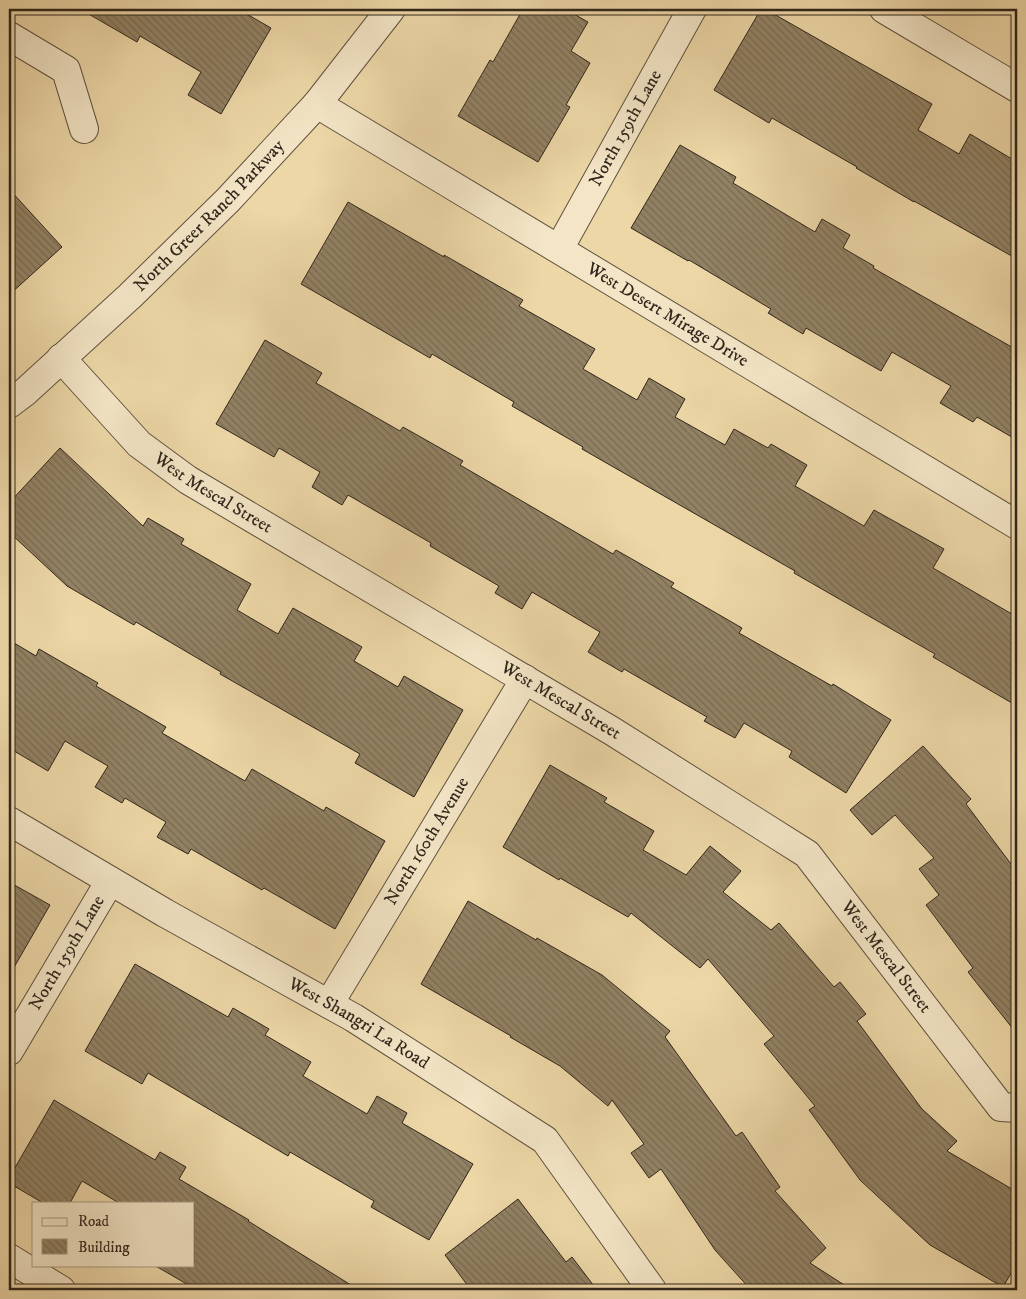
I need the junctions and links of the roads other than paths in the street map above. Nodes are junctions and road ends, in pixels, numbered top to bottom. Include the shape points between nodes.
1 (391, 9) edge
2 (692, 9) edge
3 (884, 9) edge
4 (9, 36) edge
5 (1017, 88) edge
6 (316, 104) junction
7 (84, 129) dead end
8 (559, 249) junction
9 (61, 358) junction
10 (9, 404) edge
11 (1017, 525) edge
12 (525, 680) junction
13 (9, 821) edge
14 (110, 881) junction
15 (329, 1004) junction
16 (9, 1051) edge
17 (1009, 1108) edge
18 (9, 1258) edge
19 (61, 1290) edge
20 (652, 1290) edge

1 - 6 street, North Greer Ranch Parkway
2 - 8 street, North 159th Lane
3 - 5 street
4 - 7 street via 66,70
6 - 8 street, West Desert Mirage Drive
6 - 9 street, North Greer Ranch Parkway via 221,207
8 - 11 street, West Desert Mirage Drive
9 - 10 street, North Greer Ranch Parkway
9 - 12 street, West Mescal Street via 139,444 188,480
12 - 15 street, North 160th Avenue
12 - 17 street, West Mescal Street via 807,854
13 - 14 street, West Shangri La Road
14 - 15 street, West Shangri La Road
14 - 16 street, North 159th Lane
15 - 20 street, West Shangri La Road via 546,1140
18 - 19 street

